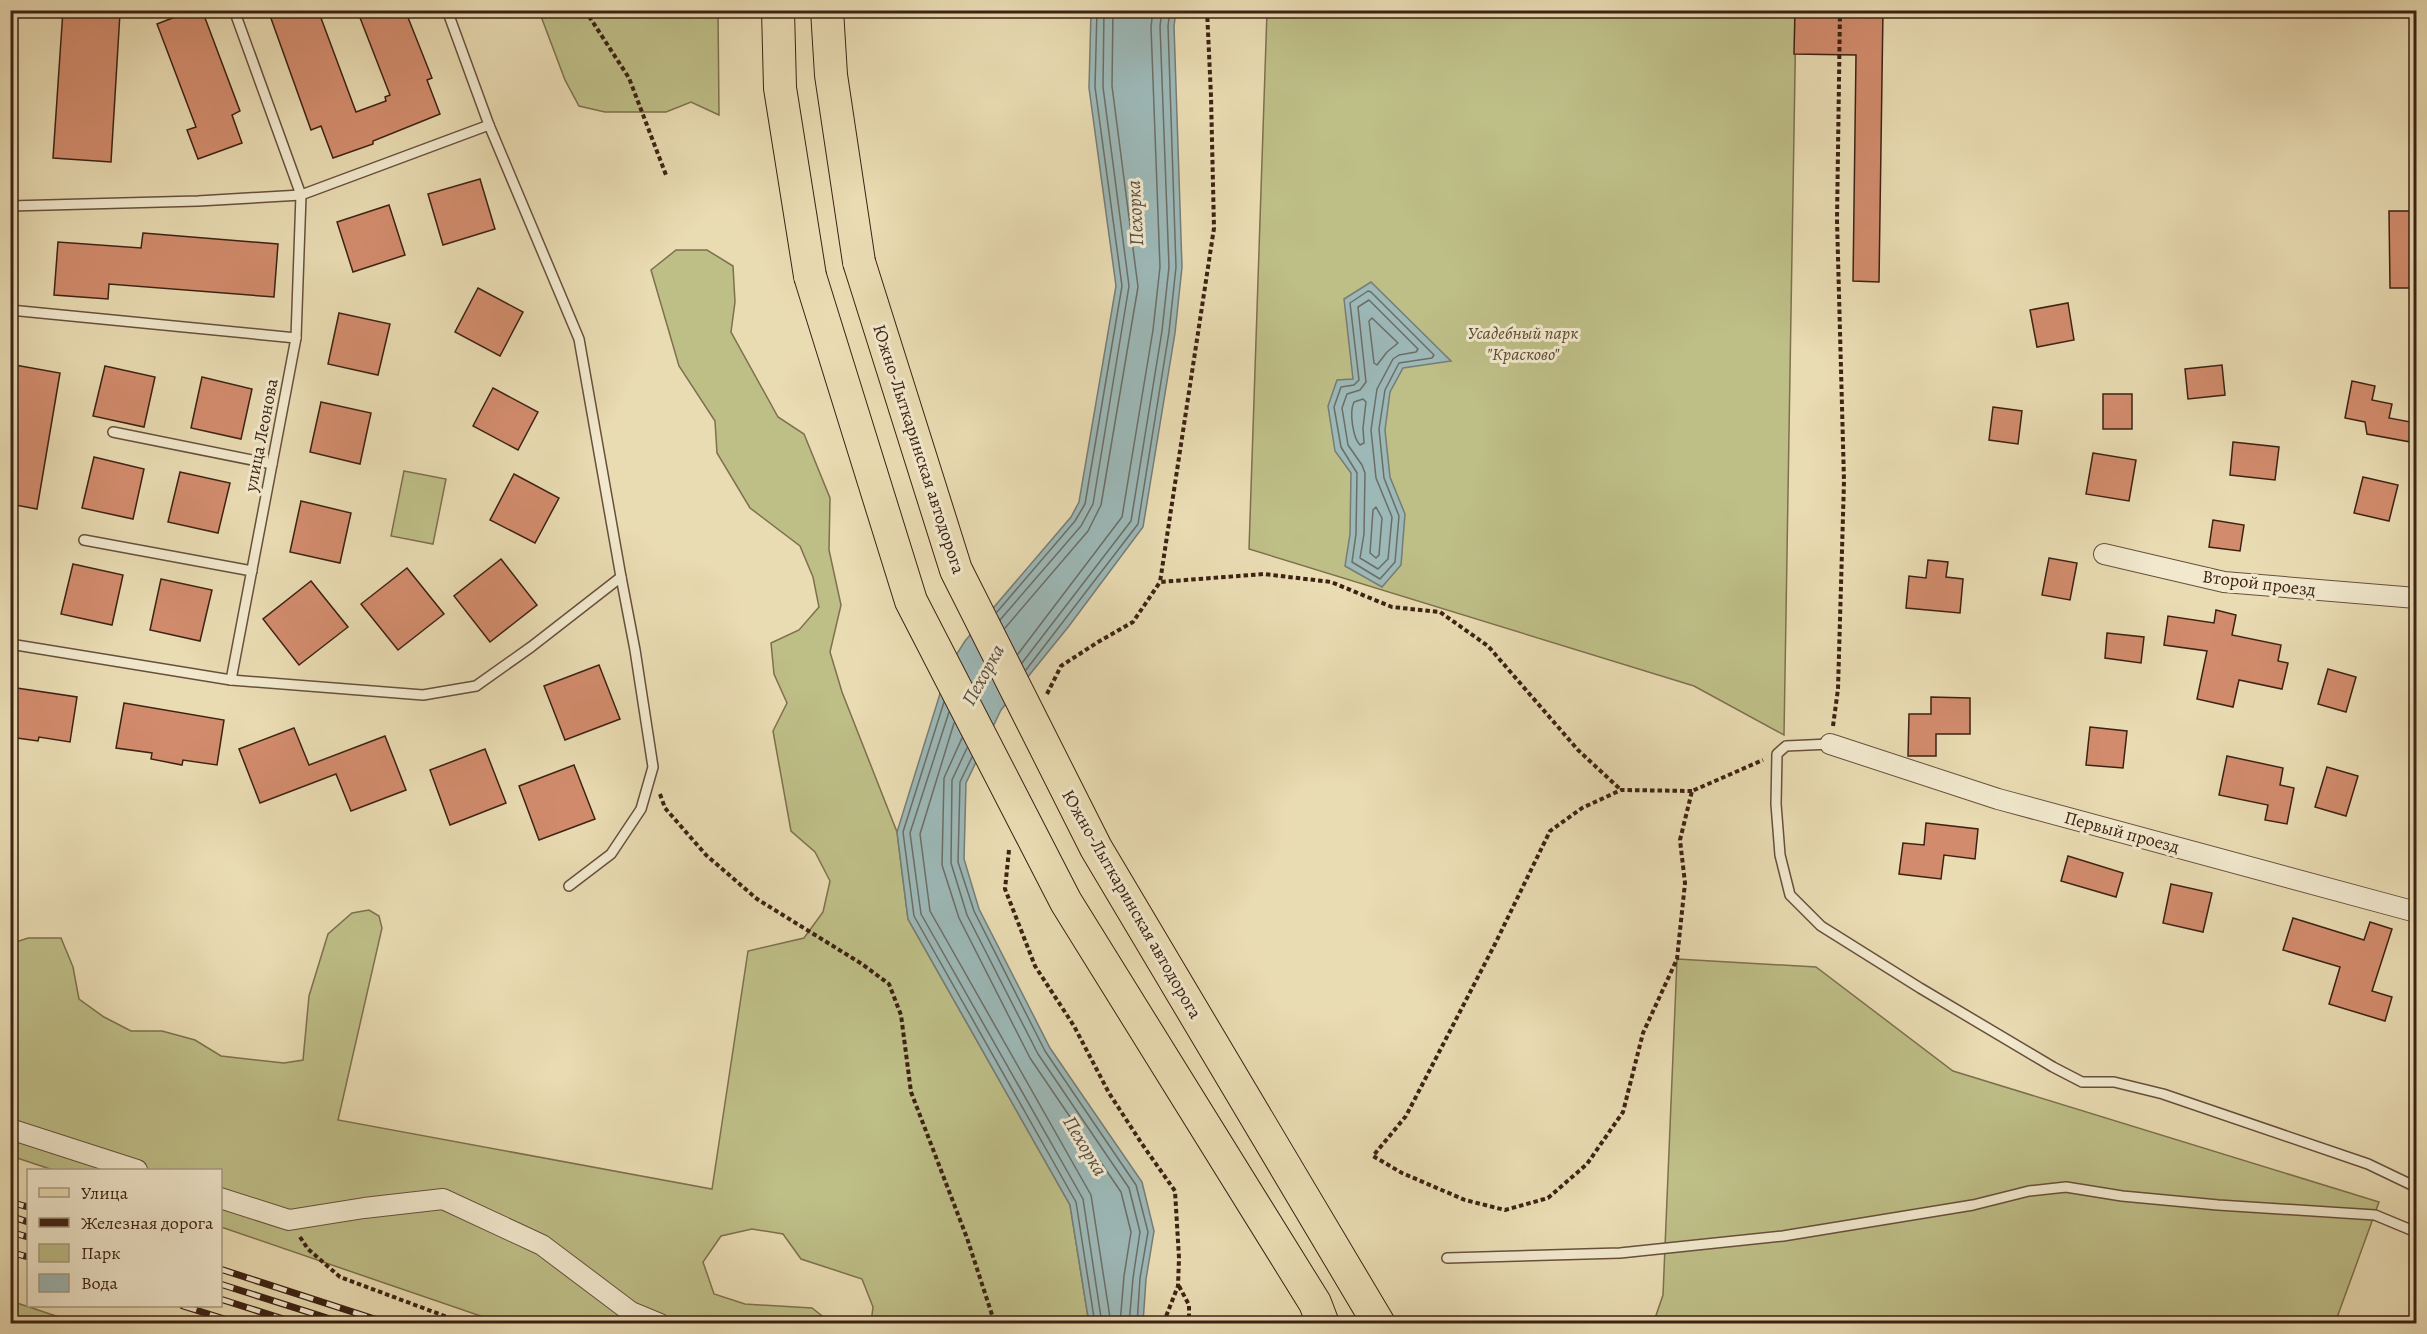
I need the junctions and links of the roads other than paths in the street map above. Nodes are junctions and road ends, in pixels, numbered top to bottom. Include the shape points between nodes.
1 (234, 10) edge
2 (447, 10) edge
3 (778, 10) edge
4 (827, 10) edge
5 (489, 125) junction
6 (301, 195) junction
7 (10, 206) edge
8 (10, 310) edge
9 (296, 338) junction
10 (113, 432) dead end
11 (272, 464) junction
12 (84, 540) dead end
13 (2104, 554) dead end
14 (252, 571) junction
15 (621, 577) junction
16 (2416, 598) edge
17 (10, 644) edge
18 (231, 680) junction
19 (1830, 744) joint
20 (569, 886) dead end
21 (2416, 912) edge
22 (10, 1129) edge
23 (134, 1169) edge
24 (2416, 1187) edge
25 (222, 1199) edge
26 (2416, 1232) edge
27 (1447, 1258) dead end
28 (660, 1323) edge
29 (1323, 1323) edge
30 (1378, 1323) edge

1 - 6 lane
2 - 5 lane
3 - 29 main road, bridge via 780,88 810,276 911,602 1066,902 1315,1303
4 - 30 main road, Южно-Лыткаринская автодорога, bridge via 831,75 859,262 956,570 1096,848
5 - 6 lane
5 - 15 lane via 579,339
6 - 7 lane
6 - 9 lane, улица Леонова
8 - 9 lane
9 - 11 lane, улица Леонова
10 - 11 lane
11 - 14 lane, улица Леонова
12 - 14 lane
13 - 16 street, Второй проезд via 2224,582
14 - 18 lane, улица Леонова
15 - 18 lane via 476,686 423,695
15 - 20 lane via 652,767 641,809 611,854
17 - 18 lane
19 - 21 street, Первый проезд via 1998,799
19 - 24 lane via 1786,746 1778,754 1780,855 1790,895 1821,926 2082,1082 2114,1082 2163,1094 2368,1164
22 - 23 street
25 - 28 street via 289,1220 443,1199 542,1245 631,1312
26 - 27 lane via 2375,1215 2218,1205 2066,1187 1783,1236 1620,1252

